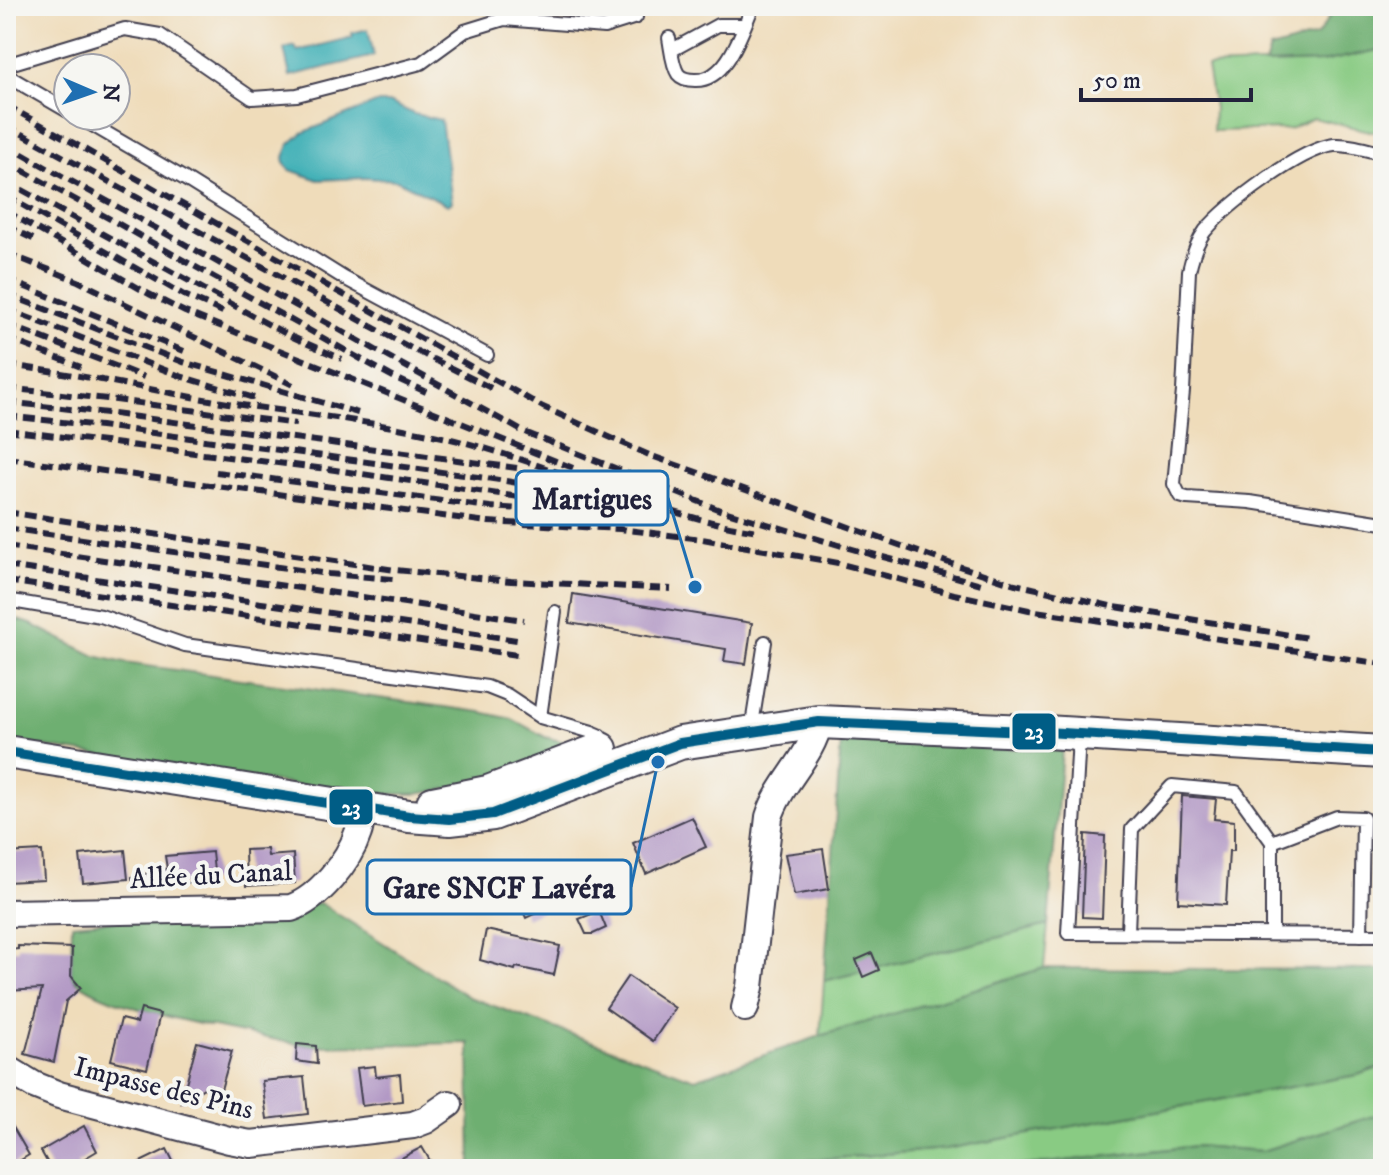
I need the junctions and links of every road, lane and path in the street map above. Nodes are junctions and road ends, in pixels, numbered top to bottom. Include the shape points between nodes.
1 (753, 6) edge
2 (636, 17) dead end
3 (744, 25) junction
4 (6, 65) edge
5 (6, 75) edge
6 (52, 102) edge
7 (104, 132) edge
8 (1383, 154) edge
9 (487, 355) dead end
10 (1383, 523) edge
11 (6, 600) edge
12 (555, 612) dead end
13 (765, 642) dead end
14 (540, 717) junction
15 (819, 722) junction
16 (752, 723) junction
17 (1079, 734) junction
18 (6, 752) edge
19 (1383, 752) edge
20 (614, 756) junction
21 (362, 808) junction
22 (1272, 842) junction
23 (6, 913) edge
24 (1128, 932) junction
25 (1272, 933) junction
26 (1361, 935) junction
27 (1383, 935) edge
28 (745, 1008) dead end
29 (6, 1068) edge
30 (449, 1104) dead end

1 - 3 lane
2 - 4 lane via 604,27 504,19 465,31 421,63 297,95 252,98 160,35 125,29
3 - 3 lane via 715,74 691,81 677,73 670,44 718,25
5 - 6 lane
7 - 9 lane via 344,278
8 - 10 lane via 1337,145 1303,155 1230,206 1204,233 1189,271 1174,484 1187,498 1250,502
11 - 14 lane via 101,616 185,645 487,687
12 - 14 lane
13 - 16 lane
14 - 20 lane via 599,735
15 - 16 street
15 - 17 street
15 - 28 street via 813,742 769,817
16 - 20 street
17 - 19 street
17 - 24 lane via 1068,933
18 - 21 street
20 - 21 street via 514,808 471,818
21 - 23 street, Allée du Canal via 357,837 335,870 313,897 291,908
22 - 24 lane via 1236,792 1172,786 1132,829
22 - 25 lane
22 - 26 lane via 1337,817 1363,818
24 - 25 lane
25 - 26 lane
26 - 27 lane
29 - 30 street, Impasse des Pins via 59,1095 251,1144 413,1125

